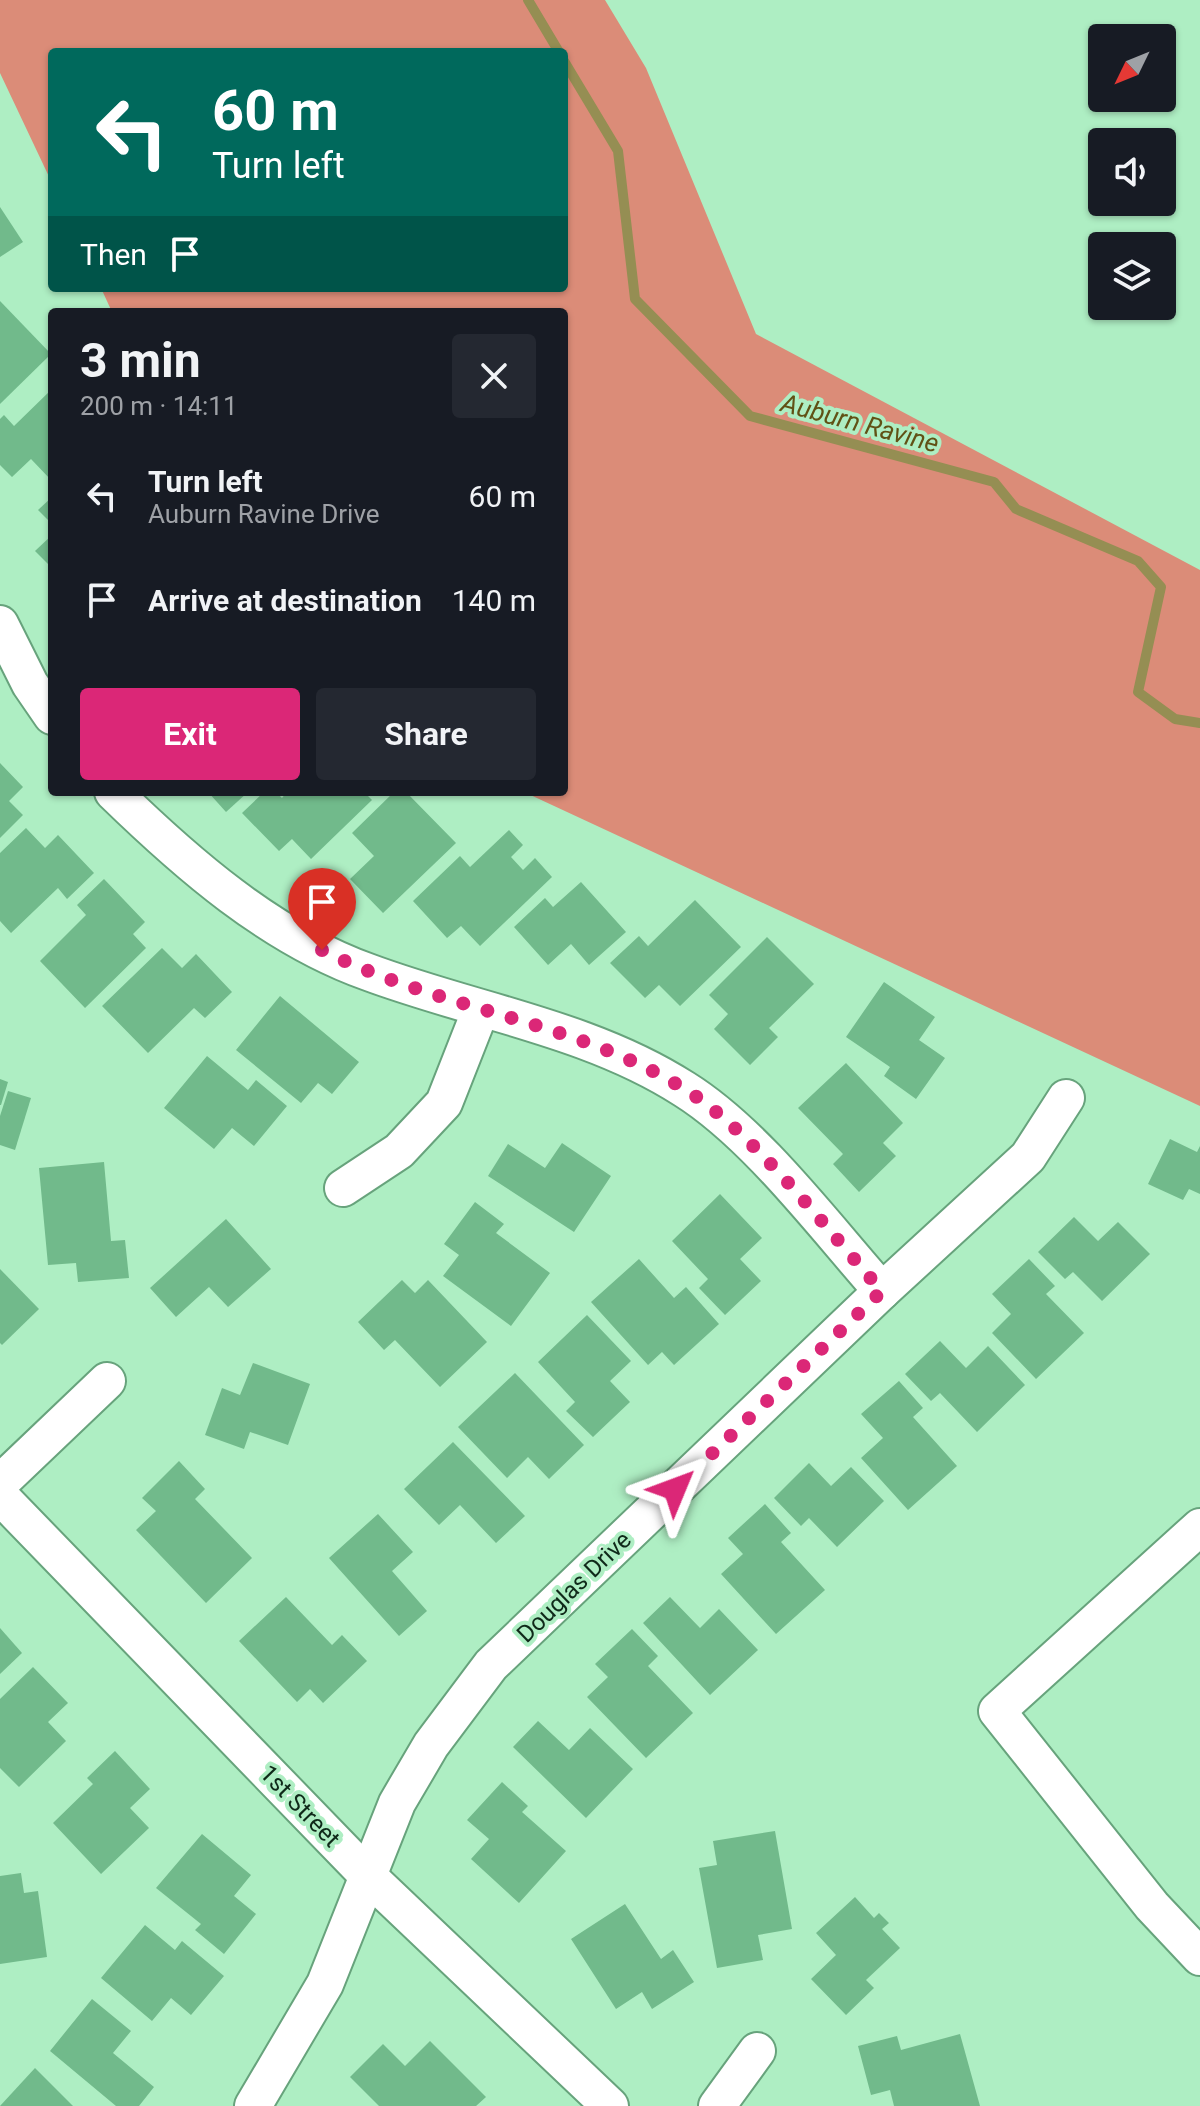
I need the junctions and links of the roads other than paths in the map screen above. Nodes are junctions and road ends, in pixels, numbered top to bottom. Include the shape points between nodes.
1 (0, 624) edge
2 (48, 710) edge
3 (117, 796) edge
4 (481, 1009) junction
5 (1066, 1098) dead end
6 (343, 1188) dead end
7 (882, 1291) junction
8 (107, 1381) dead end
9 (0, 1483) edge
10 (0, 1496) edge
11 (1200, 1527) edge
12 (369, 1877) junction
13 (1200, 1957) edge
14 (757, 2051) dead end
15 (253, 2106) edge
16 (610, 2106) edge
17 (717, 2106) edge

1 - 2 street
3 - 4 street via 225,891 300,939 365,972
4 - 6 street via 444,1103 399,1151
4 - 7 street via 616,1053 686,1089 745,1138
5 - 7 street, Douglas Drive via 1028,1157
7 - 12 street, Douglas Drive via 491,1665 410,1779
8 - 9 street
10 - 12 street, 1st Street
11 - 13 street via 997,1711 1142,1895
12 - 15 street, Douglas Drive via 325,1984
12 - 16 street, 1st Street
14 - 17 street

